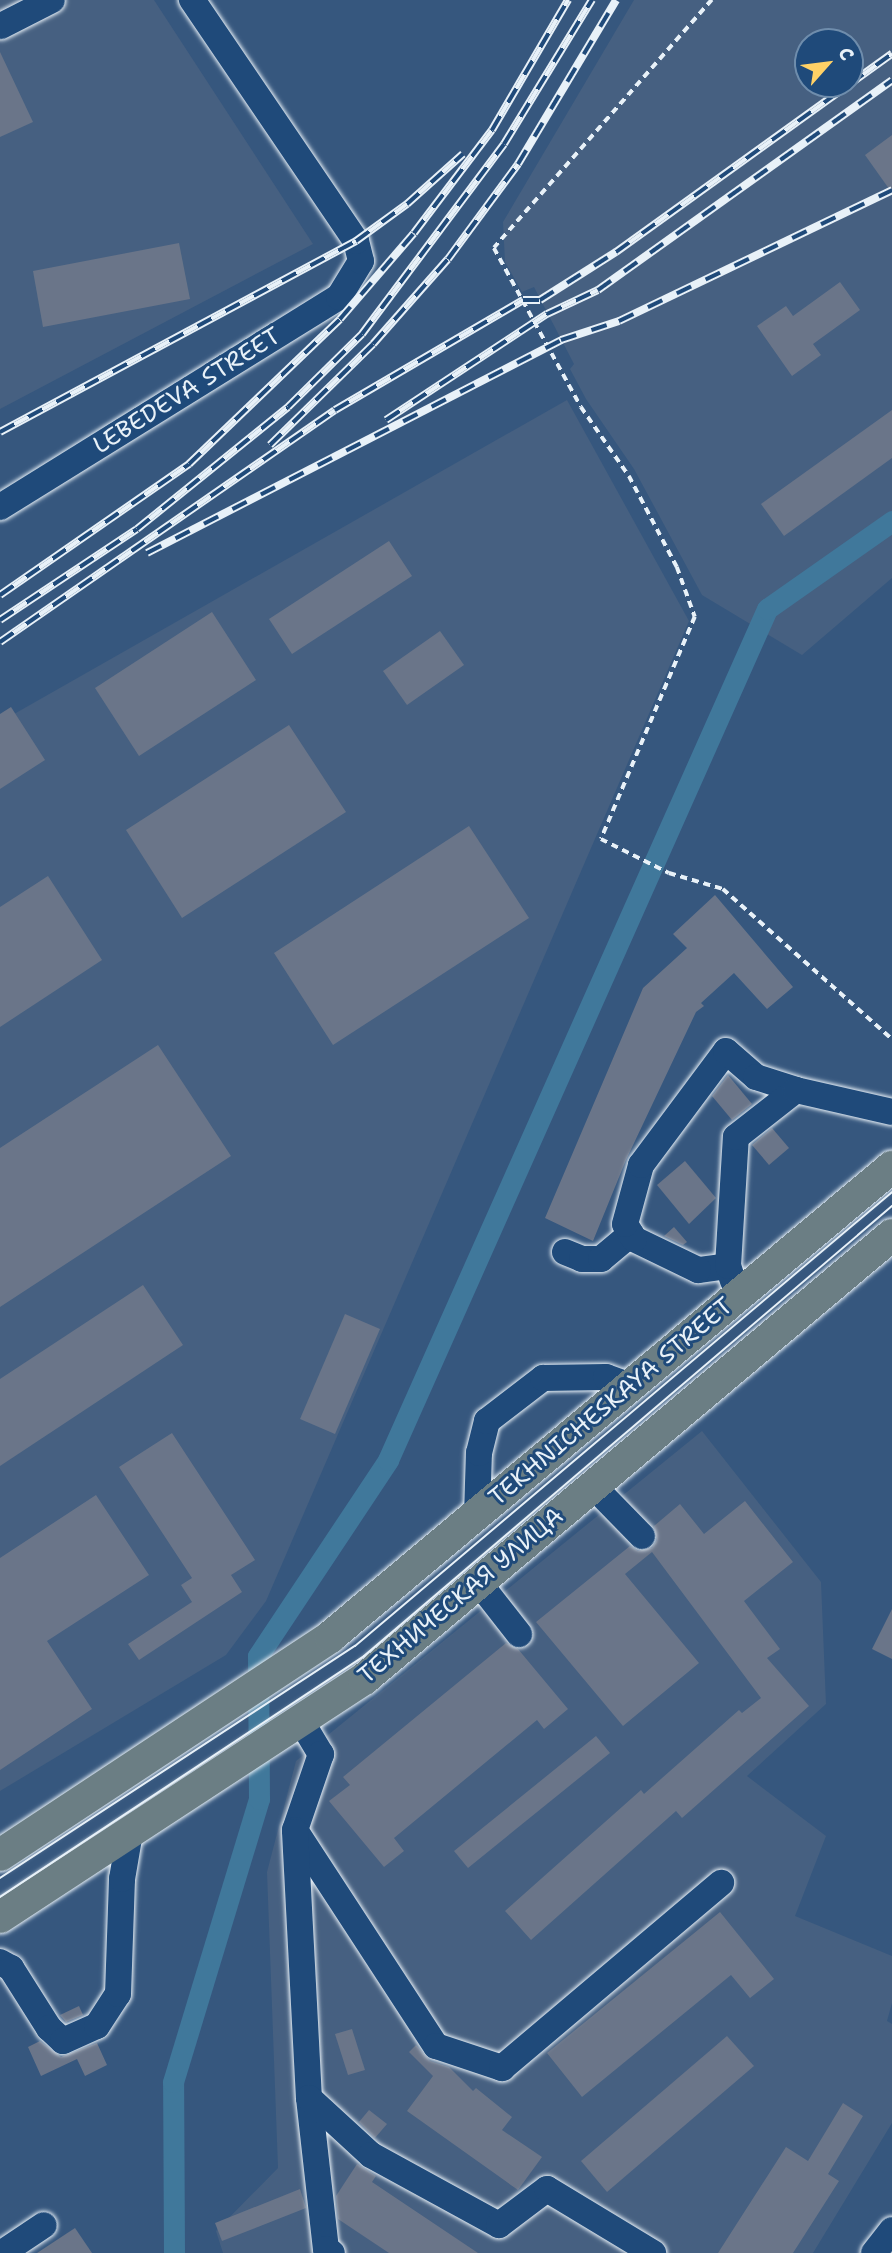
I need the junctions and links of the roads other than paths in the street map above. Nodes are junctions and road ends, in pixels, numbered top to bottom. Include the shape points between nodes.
1 (52, 0) edge
2 (192, 0) edge
3 (1, 26) edge
4 (0, 507) edge
5 (796, 1090) junction
6 (892, 1112) edge
7 (892, 1167) edge
8 (631, 1234) junction
9 (892, 1235) edge
10 (565, 1252) dead end
11 (728, 1266) junction
12 (737, 1297) junction
13 (631, 1386) junction
14 (587, 1491) junction
15 (477, 1515) junction
16 (634, 1541) dead end
17 (478, 1583) junction
18 (519, 1634) dead end
19 (294, 1725) junction
20 (295, 1830) junction
21 (130, 1832) junction
22 (0, 1855) edge
23 (720, 1883) dead end
24 (0, 1917) edge
25 (0, 1962) edge
26 (309, 2098) junction
27 (44, 2225) dead end
28 (892, 2230) edge
29 (2, 2253) edge
30 (332, 2253) edge
31 (653, 2253) edge
32 (874, 2253) edge

1 - 3 street
2 - 4 street, LEBEDEVA STREET via 239,47 356,241 361,261 339,297
5 - 6 street
5 - 8 street via 756,1077 726,1051 641,1165 625,1224
5 - 11 street via 736,1138
7 - 12 main road, TEKHNICHESKAYA STREET
8 - 10 street via 601,1259 582,1259
8 - 11 street via 698,1270
9 - 14 main road, ТЕХНИЧЕСКАЯ УЛИЦА
11 - 12 street
12 - 13 main road, TEKHNICHESKAYA STREET
13 - 15 main road, TEKHNICHESKAYA STREET
13 - 15 street via 606,1377 543,1378 487,1421 480,1453
14 - 16 street
14 - 17 main road, ТЕХНИЧЕСКАЯ УЛИЦА
15 - 22 main road, TEKHNICHESKAYA STREET via 330,1637
17 - 18 street
17 - 19 main road, ТЕХНИЧЕСКАЯ УЛИЦА via 364,1679
19 - 20 street via 321,1754 312,1797
19 - 21 main road, ТЕХНИЧЕСКАЯ УЛИЦА
20 - 23 street via 436,2046 502,2068
20 - 26 street
21 - 24 main road, ТЕХНИЧЕСКАЯ УЛИЦА
21 - 25 street via 122,1879 118,1994 97,2026 63,2041 49,2028 11,1968
26 - 30 street via 326,2249
26 - 31 street via 371,2155 499,2225 547,2189
27 - 29 street
28 - 32 street

